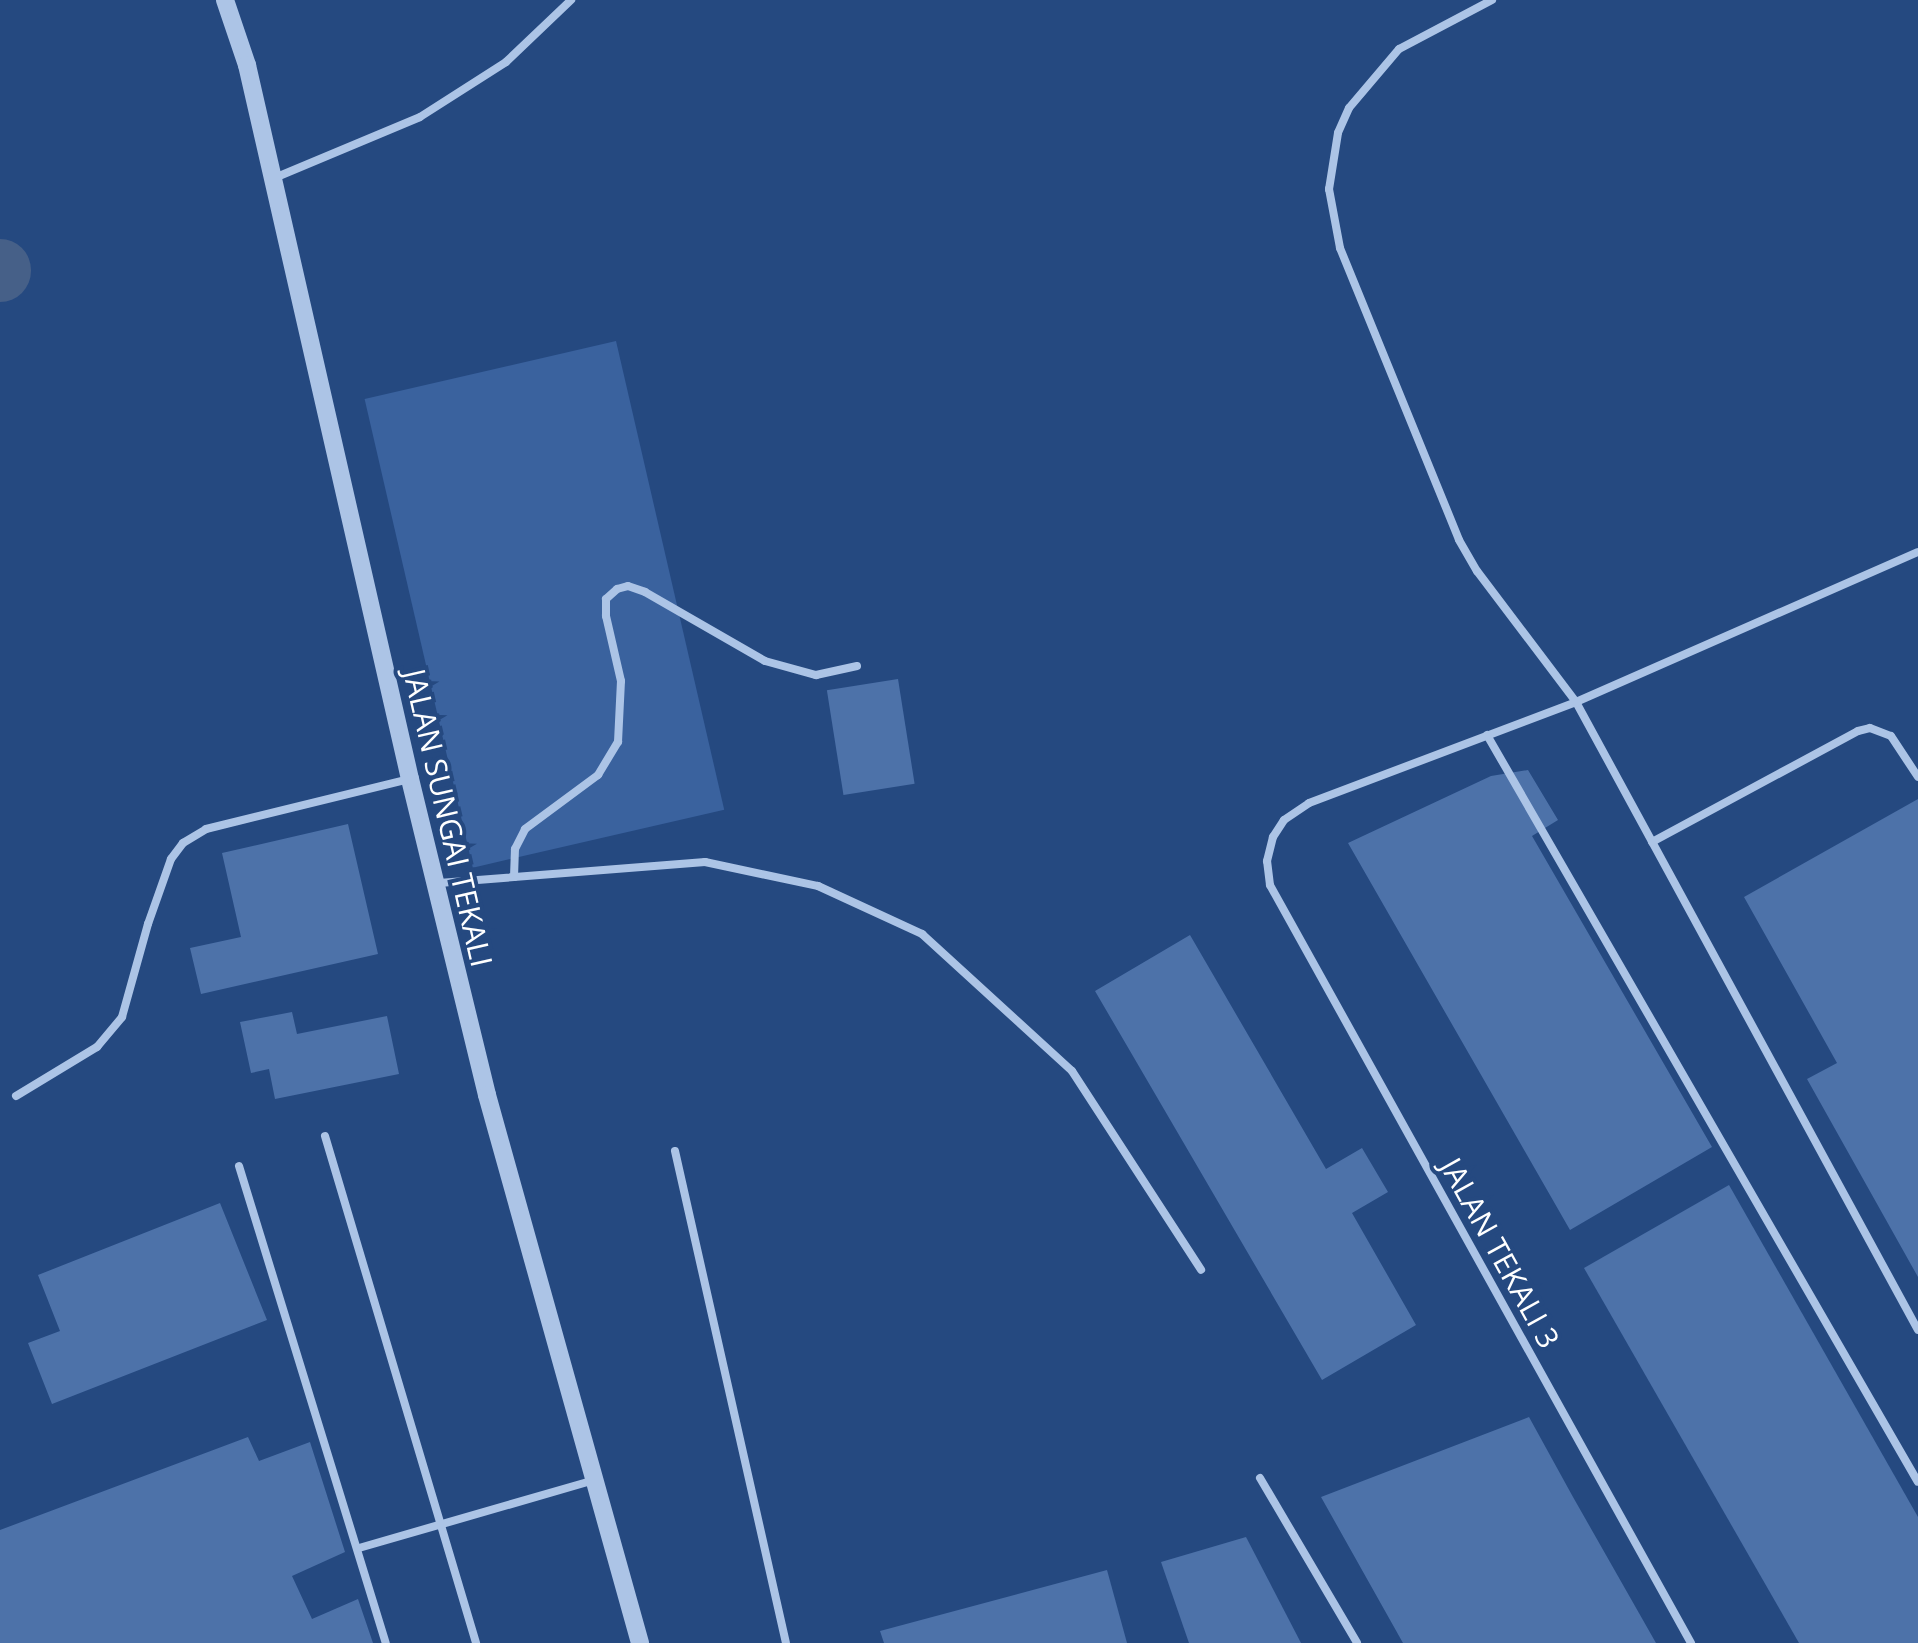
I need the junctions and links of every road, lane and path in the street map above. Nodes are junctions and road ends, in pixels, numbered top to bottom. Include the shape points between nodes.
1 (226, 0) edge
2 (571, 0) edge
3 (1492, 0) edge
4 (272, 178) junction
5 (1918, 552) edge
6 (857, 666) dead end
7 (1576, 702) junction
8 (1488, 735) junction
9 (1918, 777) edge
10 (410, 780) junction
11 (1652, 842) junction
12 (514, 877) junction
13 (434, 884) junction
14 (16, 1096) dead end
15 (324, 1136) dead end
16 (674, 1151) dead end
17 (239, 1166) dead end
18 (1201, 1270) dead end
19 (1918, 1330) edge
20 (1260, 1478) dead end
21 (595, 1480) junction
22 (1918, 1482) edge
23 (443, 1524) junction
24 (359, 1548) junction
25 (386, 1643) edge
26 (476, 1643) edge
27 (640, 1643) edge
28 (786, 1643) edge
29 (1358, 1643) edge
30 (1691, 1643) edge

1 - 4 street, JALAN SUNGAI TEKALI
2 - 4 lane via 506,62 420,117
3 - 7 lane via 1399,49 1364,87 1338,133 1332,217 1350,280 1459,540
4 - 10 street, JALAN SUNGAI TEKALI
5 - 7 lane
6 - 12 lane via 816,675 765,660 644,592 617,589 606,599 606,616 621,681 618,742 598,774 525,830 515,849
7 - 8 lane
7 - 11 lane
8 - 22 lane
8 - 30 lane, JALAN TEKALI 3 via 1309,802 1273,837 1270,885
9 - 11 lane via 1891,736 1870,728
10 - 13 street, JALAN SUNGAI TEKALI
10 - 14 lane via 206,829 183,843 171,858 122,1017 97,1046
11 - 19 lane
12 - 13 lane
12 - 18 lane via 705,862 818,886 922,934 1072,1071
13 - 21 street, JALAN SUNGAI TEKALI
15 - 23 lane
16 - 28 lane
17 - 24 lane
20 - 29 lane
21 - 23 lane
21 - 27 street, JALAN SUNGAI TEKALI
23 - 24 lane
23 - 26 lane
24 - 25 lane

